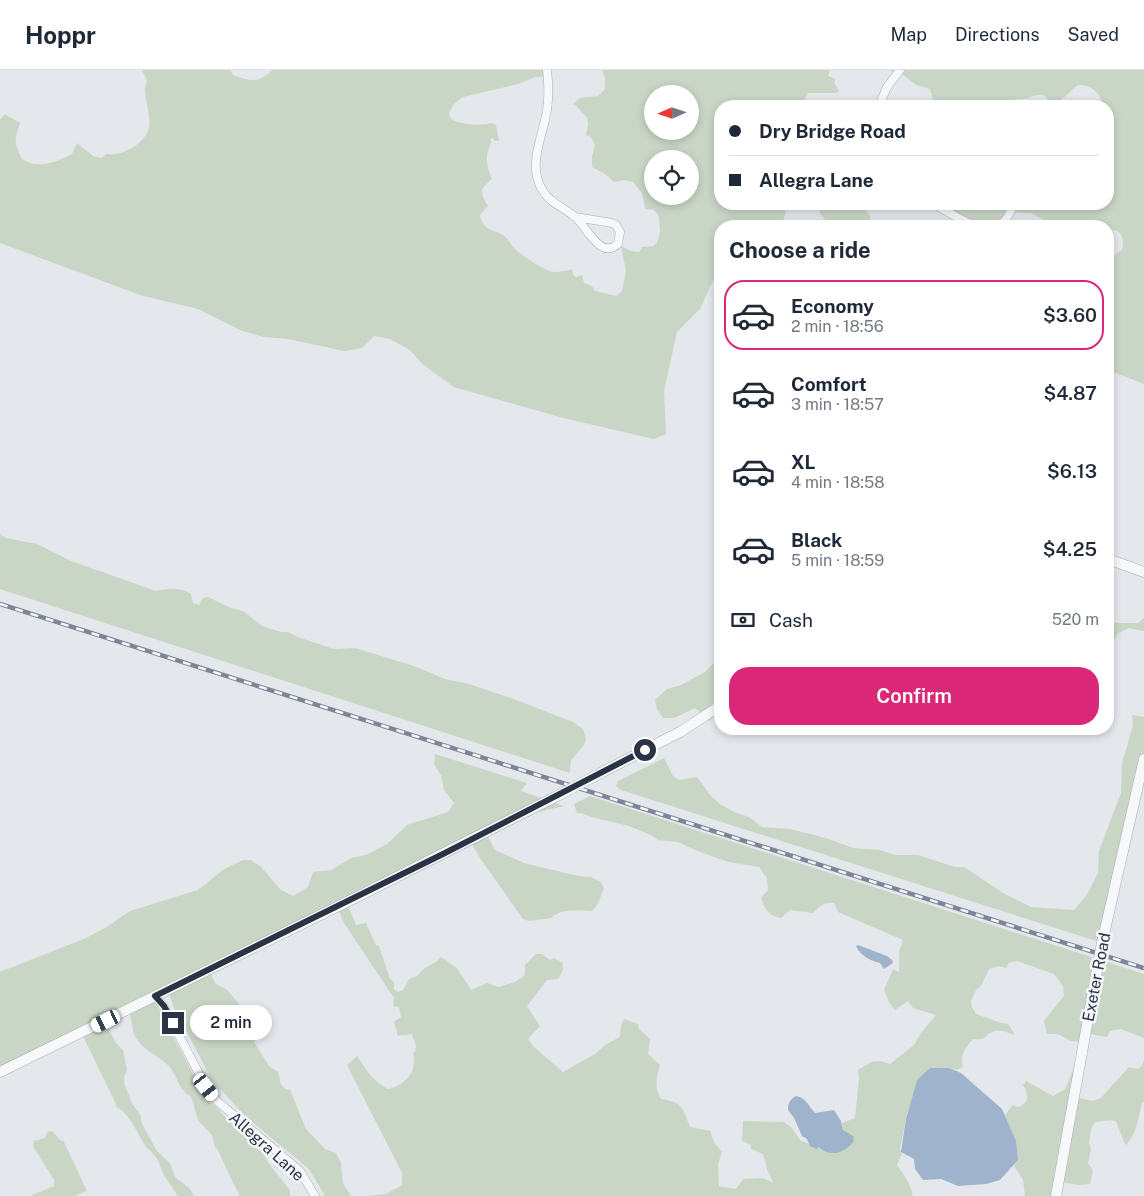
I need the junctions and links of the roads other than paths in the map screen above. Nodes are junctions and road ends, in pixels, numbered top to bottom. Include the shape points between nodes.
1 (547, 70) edge
2 (900, 70) edge
3 (881, 100) edge
4 (947, 210) edge
5 (575, 217) junction
6 (962, 220) edge
7 (1114, 561) edge
8 (1144, 572) edge
9 (714, 710) edge
10 (1144, 759) edge
11 (155, 996) junction
12 (0, 1072) edge
13 (314, 1196) edge
14 (1056, 1196) edge

1 - 5 street via 547,110 536,153 536,173 541,189 554,204
2 - 3 street via 887,86
4 - 6 street
5 - 5 street via 599,246 611,249 620,241 619,229 612,223
7 - 8 street
9 - 11 street, bridge via 680,732 559,795
10 - 14 street, Exeter Road, bridge via 1102,943
11 - 12 street
11 - 13 street, Allegra Lane via 164,1006 206,1087 300,1170

